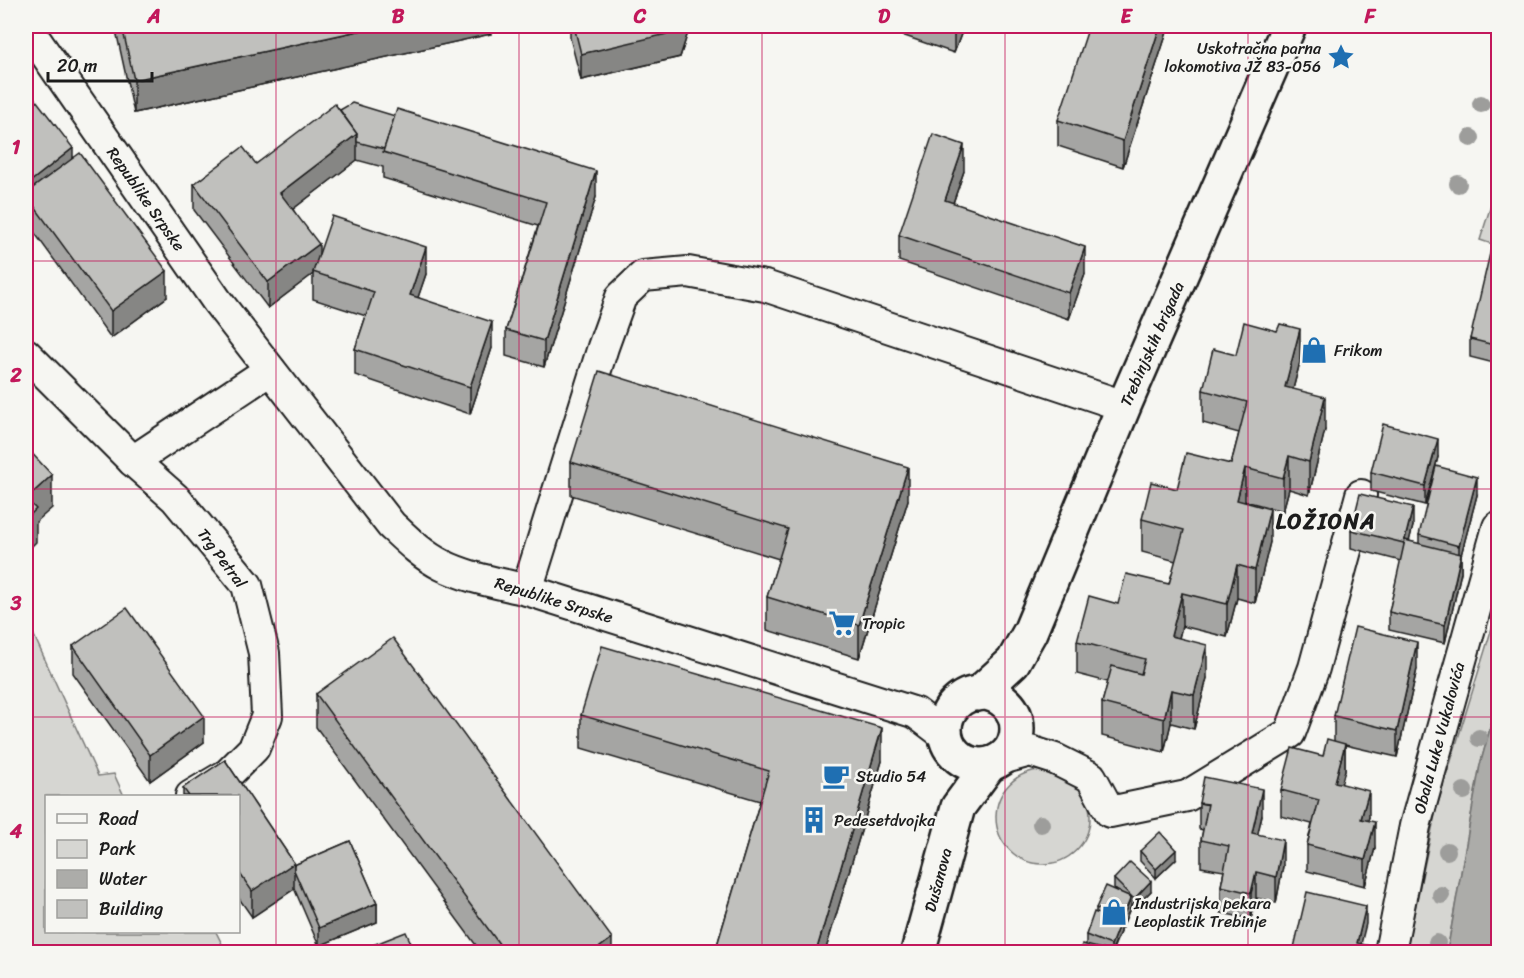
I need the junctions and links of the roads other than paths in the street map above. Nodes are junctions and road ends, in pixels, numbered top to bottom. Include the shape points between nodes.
1 (26, 26) edge
2 (1289, 26) edge
3 (26, 354) edge
4 (270, 370) junction
5 (1124, 406) junction
6 (133, 461) junction
7 (1361, 495) edge
8 (1498, 527) edge
9 (527, 590) junction
10 (1013, 662) junction
11 (978, 694) junction
12 (948, 731) junction
13 (1009, 742) junction
14 (193, 795) edge
15 (958, 807) junction
16 (918, 952) edge
17 (1390, 952) edge

1 - 4 street, Republike Srpske via 217,301
2 - 5 street, Trebinjskih brigada
3 - 6 street, Trg Petral
4 - 6 street
4 - 9 street, Republike Srpske via 391,525 421,552 443,566
5 - 9 street via 765,286 687,272 643,276 621,297
5 - 10 street, Trebinjskih brigada via 1030,633
6 - 14 street, Trg Petral via 175,498 247,585 264,653 267,716 254,748 228,774
7 - 13 street via 1314,668 1290,733 1187,796 1110,812 1091,777
8 - 17 street, Obala Luke Vukalovića via 1415,826
9 - 12 street, Republike Srpske via 916,713
10 - 11 street
10 - 13 street
11 - 12 street via 962,699
11 - 13 street via 1001,699
12 - 13 street via 956,756 966,762
12 - 15 street
13 - 15 street
15 - 16 street, Dušanova

